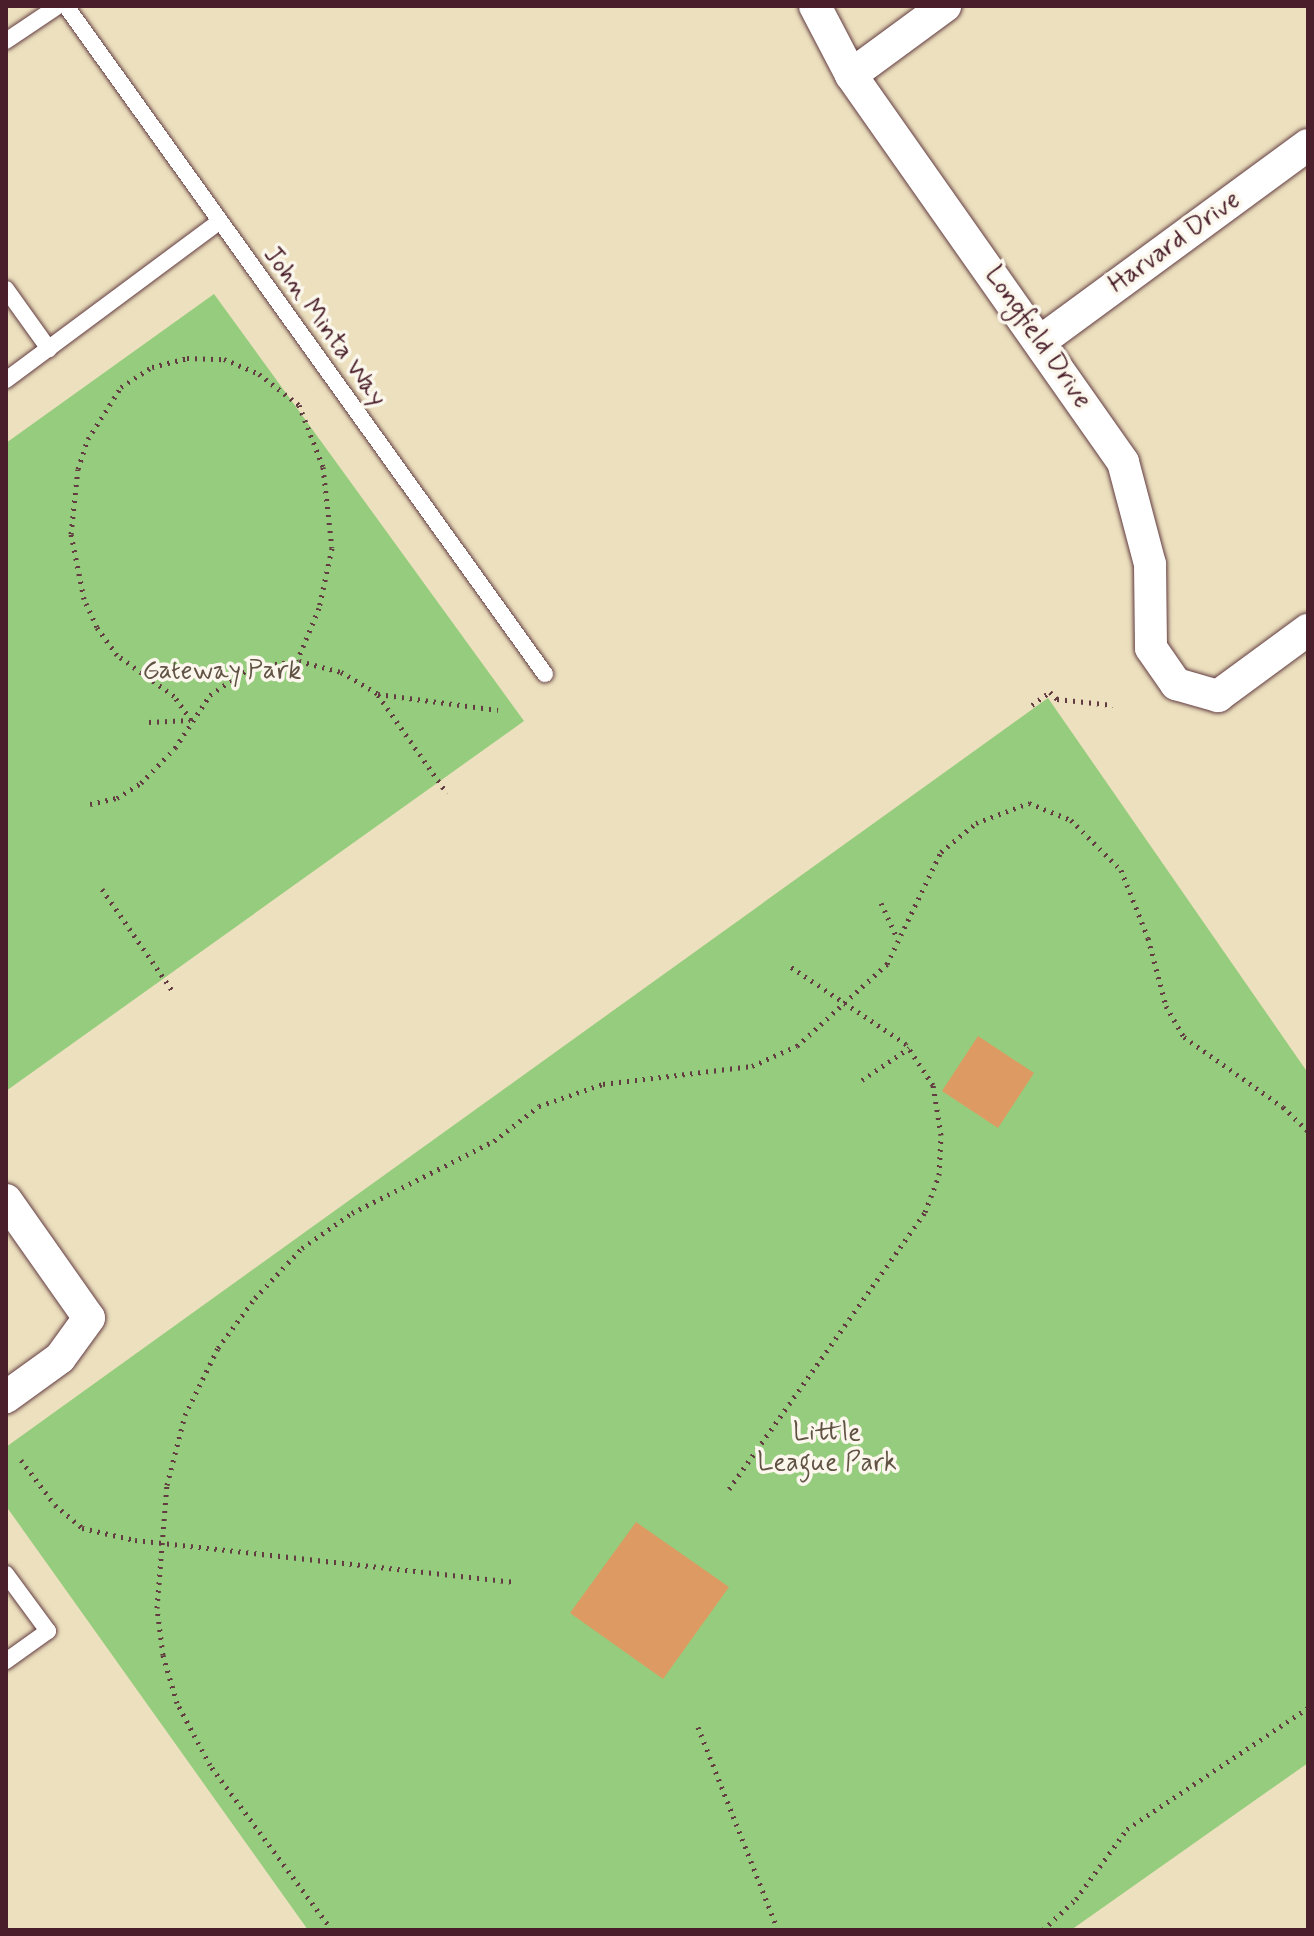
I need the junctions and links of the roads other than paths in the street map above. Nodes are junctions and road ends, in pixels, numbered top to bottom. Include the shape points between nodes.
1 (58, 6) edge
2 (66, 6) edge
3 (815, 6) edge
4 (945, 6) edge
5 (6, 41) edge
6 (851, 75) junction
7 (1308, 145) edge
8 (219, 222) junction
9 (6, 289) edge
10 (1041, 341) junction
11 (49, 349) junction
12 (6, 380) edge
13 (1308, 630) edge
14 (545, 674) dead end
15 (6, 1200) edge
16 (9, 1389) edge
17 (6, 1574) edge
18 (6, 1661) edge

1 - 5 lane
2 - 8 lane, John Minta Way
3 - 6 street, Longfield Drive
4 - 6 street
6 - 10 street, Longfield Drive
7 - 10 street, Harvard Drive
8 - 11 lane
8 - 14 lane, John Minta Way
9 - 11 lane
10 - 13 street, Longfield Drive via 1123,462 1150,564 1151,648 1176,684 1218,696
11 - 12 lane
15 - 16 street via 89,1318 60,1358
17 - 18 lane via 48,1631

